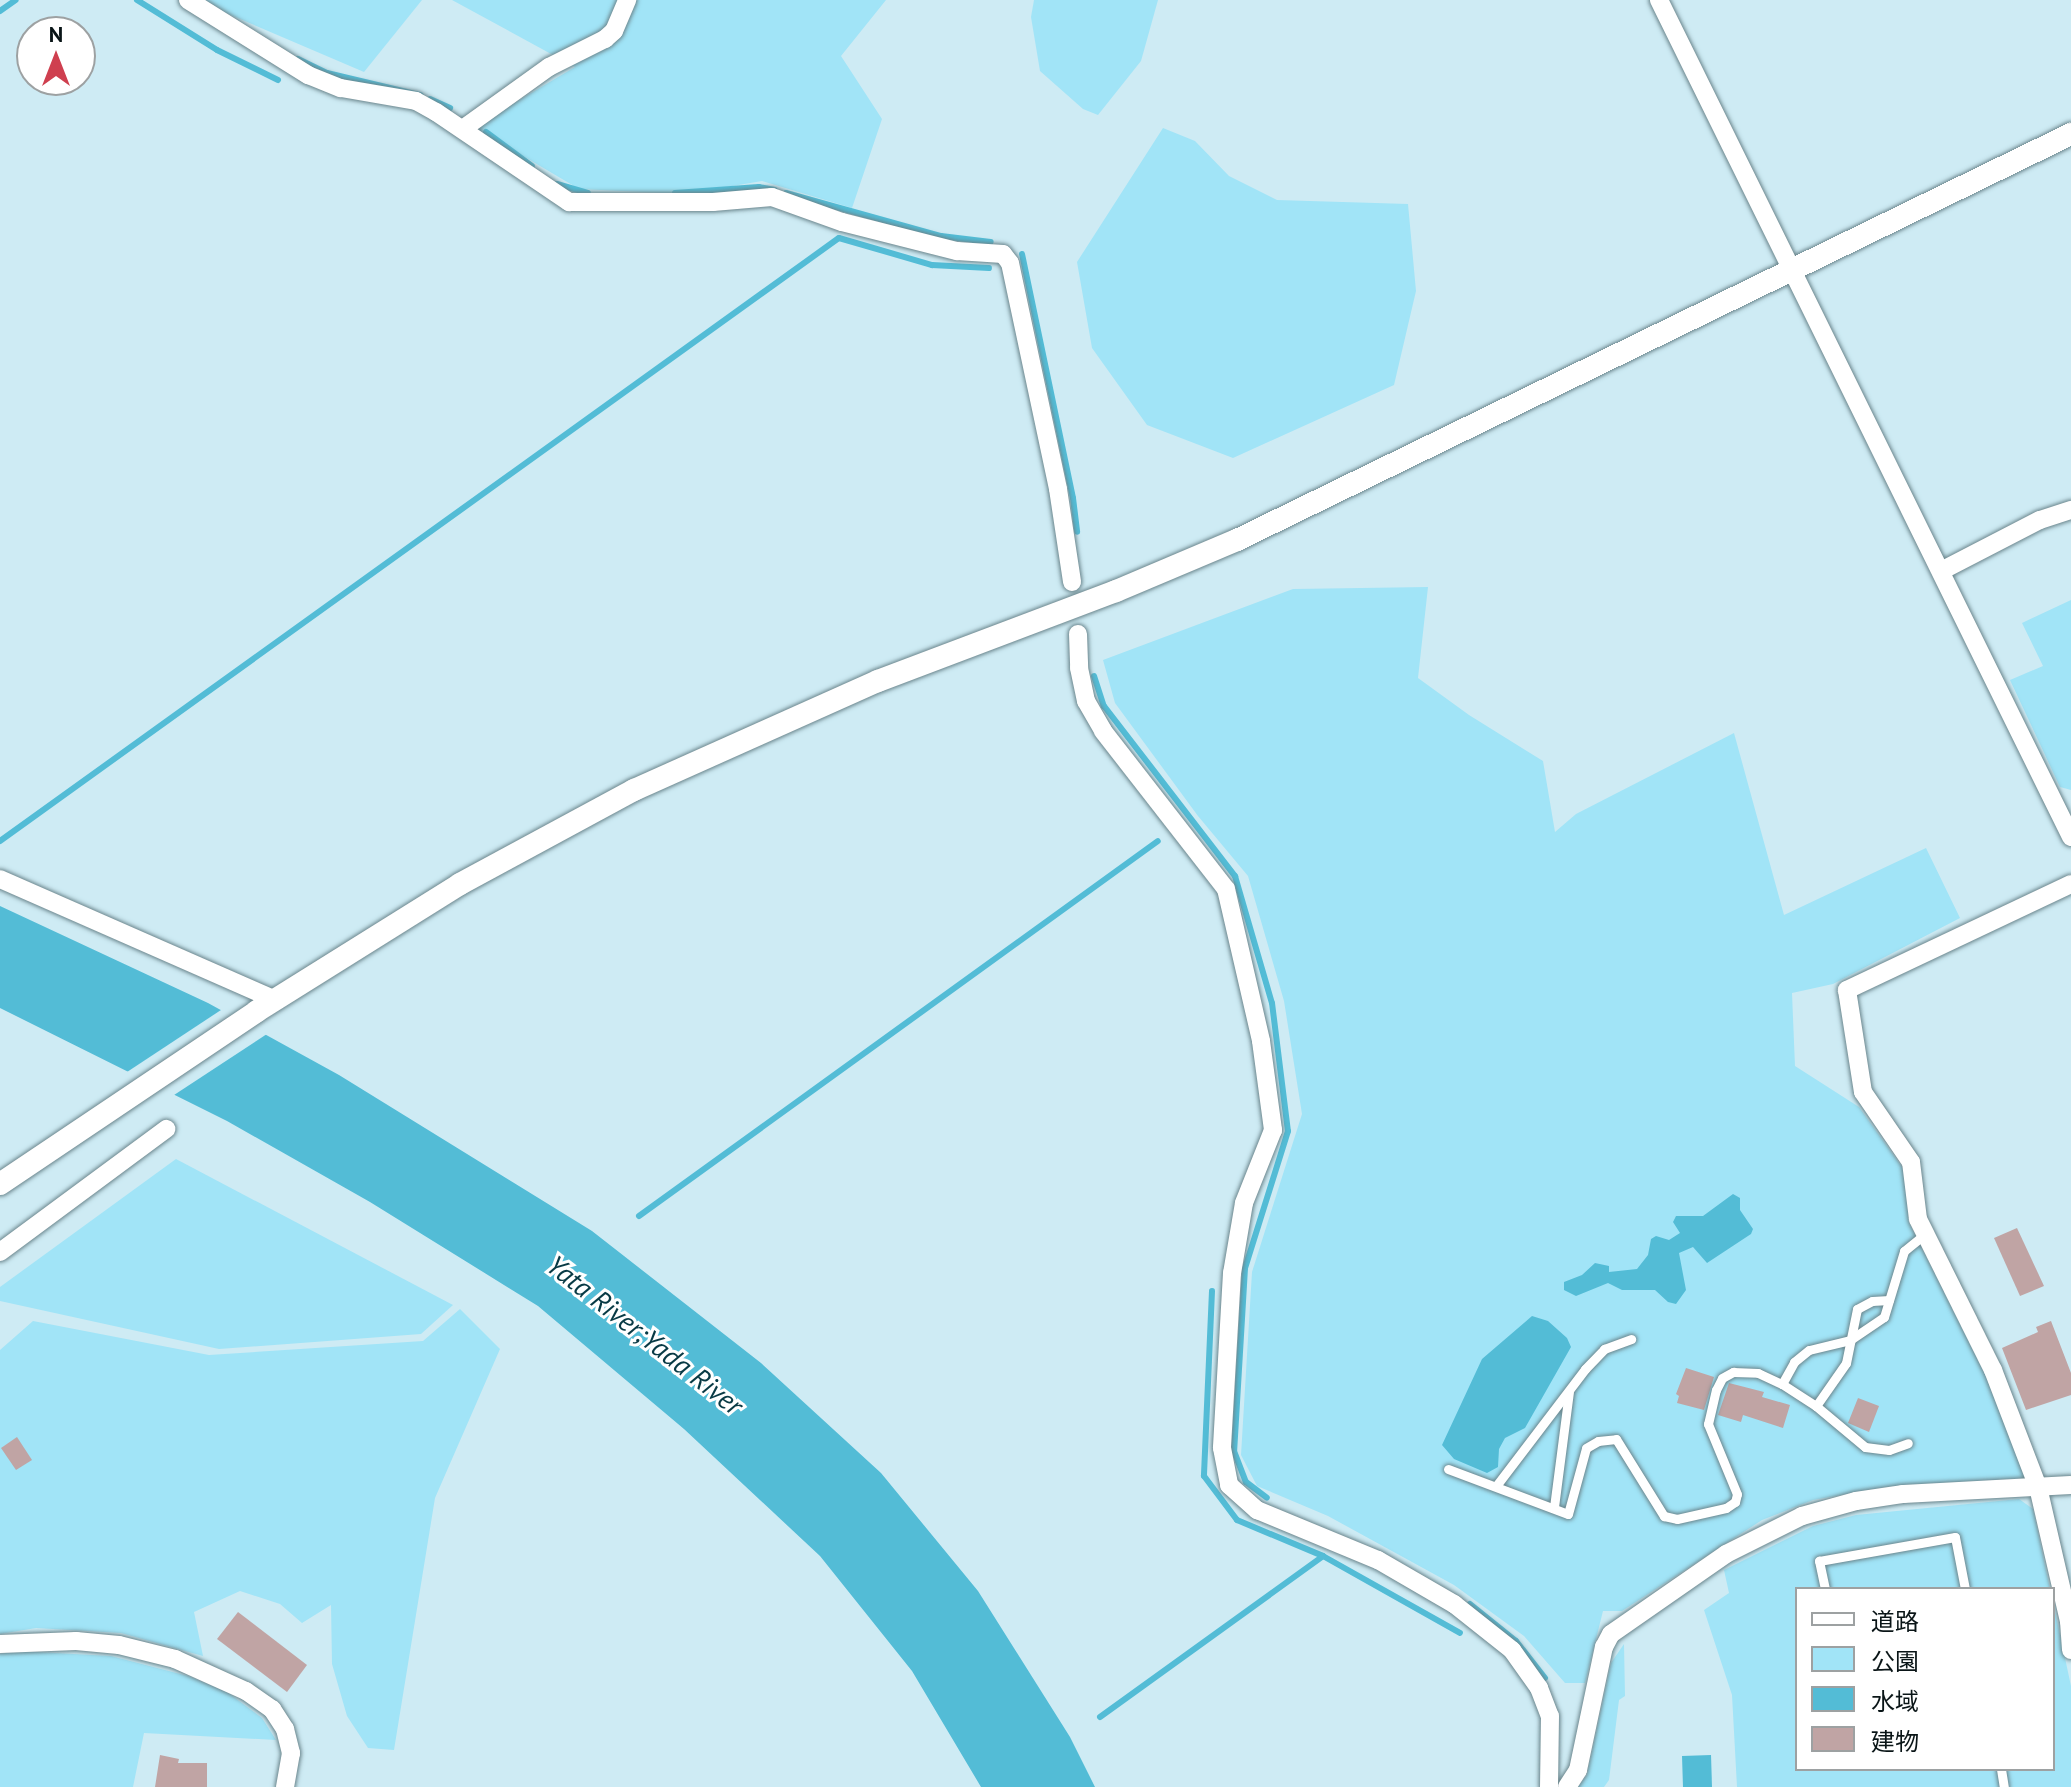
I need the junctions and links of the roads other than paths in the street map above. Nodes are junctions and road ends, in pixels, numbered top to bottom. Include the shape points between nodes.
1 (188, 0) edge
2 (627, 0) edge
3 (1659, 0) edge
4 (464, 128) junction
5 (2071, 134) edge
6 (1793, 269) junction
7 (2071, 510) edge
8 (1941, 571) junction
9 (1072, 582) dead end
10 (1078, 634) dead end
11 (2071, 837) edge
12 (0, 879) edge
13 (2071, 884) edge
14 (266, 1006) junction
15 (166, 1129) dead end
16 (0, 1184) edge
17 (1925, 1234) junction
18 (0, 1252) edge
19 (1889, 1300) junction
20 (1631, 1339) dead end
21 (1850, 1340) junction
22 (1782, 1384) junction
23 (1569, 1391) junction
24 (1816, 1406) junction
25 (1908, 1443) dead end
26 (1448, 1469) dead end
27 (2071, 1485) edge
28 (1496, 1486) junction
29 (2038, 1487) junction
30 (1554, 1507) junction
31 (1825, 1587) edge
32 (1965, 1587) edge
33 (0, 1644) edge
34 (2071, 1650) edge
35 (285, 1787) edge
36 (1549, 1787) edge
37 (1567, 1787) edge

1 - 4 street via 308,75 341,88 416,101
2 - 4 street via 605,39 549,67
3 - 6 street
4 - 9 street via 569,202 772,197 842,222 957,251 1003,254 1010,263 1058,489
5 - 6 street
6 - 8 street
6 - 14 street via 1237,540 878,681 634,790 460,884
7 - 8 street via 2040,520
8 - 11 street
10 - 36 street via 1086,701 1103,731 1226,889 1261,1041 1273,1130 1244,1203 1232,1273 1222,1448 1229,1485 1257,1510 1378,1560 1429,1589 1512,1650 1539,1688 1550,1716
12 - 14 street
13 - 17 street via 1847,990 1863,1092 1911,1162 1918,1219
14 - 16 street
15 - 18 street
17 - 19 lane via 1904,1251
17 - 29 street via 1993,1370
19 - 21 lane via 1884,1317
19 - 21 lane via 1857,1309
20 - 23 lane via 1604,1349
21 - 22 lane via 1809,1350 1794,1362
21 - 24 lane via 1839,1377
22 - 24 lane
22 - 30 lane via 1758,1373 1733,1372 1716,1390 1708,1424 1737,1494 1726,1508 1677,1519 1664,1516 1616,1439 1586,1448 1568,1514
23 - 28 lane
23 - 30 lane
24 - 25 lane via 1865,1447 1889,1450
26 - 28 lane
27 - 29 street
28 - 30 lane
29 - 34 street
29 - 37 street via 1856,1501 1802,1516 1726,1554 1611,1634 1578,1770
31 - 32 lane via 1819,1561 1955,1537
33 - 35 street via 119,1645 175,1659 246,1691 272,1709 285,1729 291,1753

